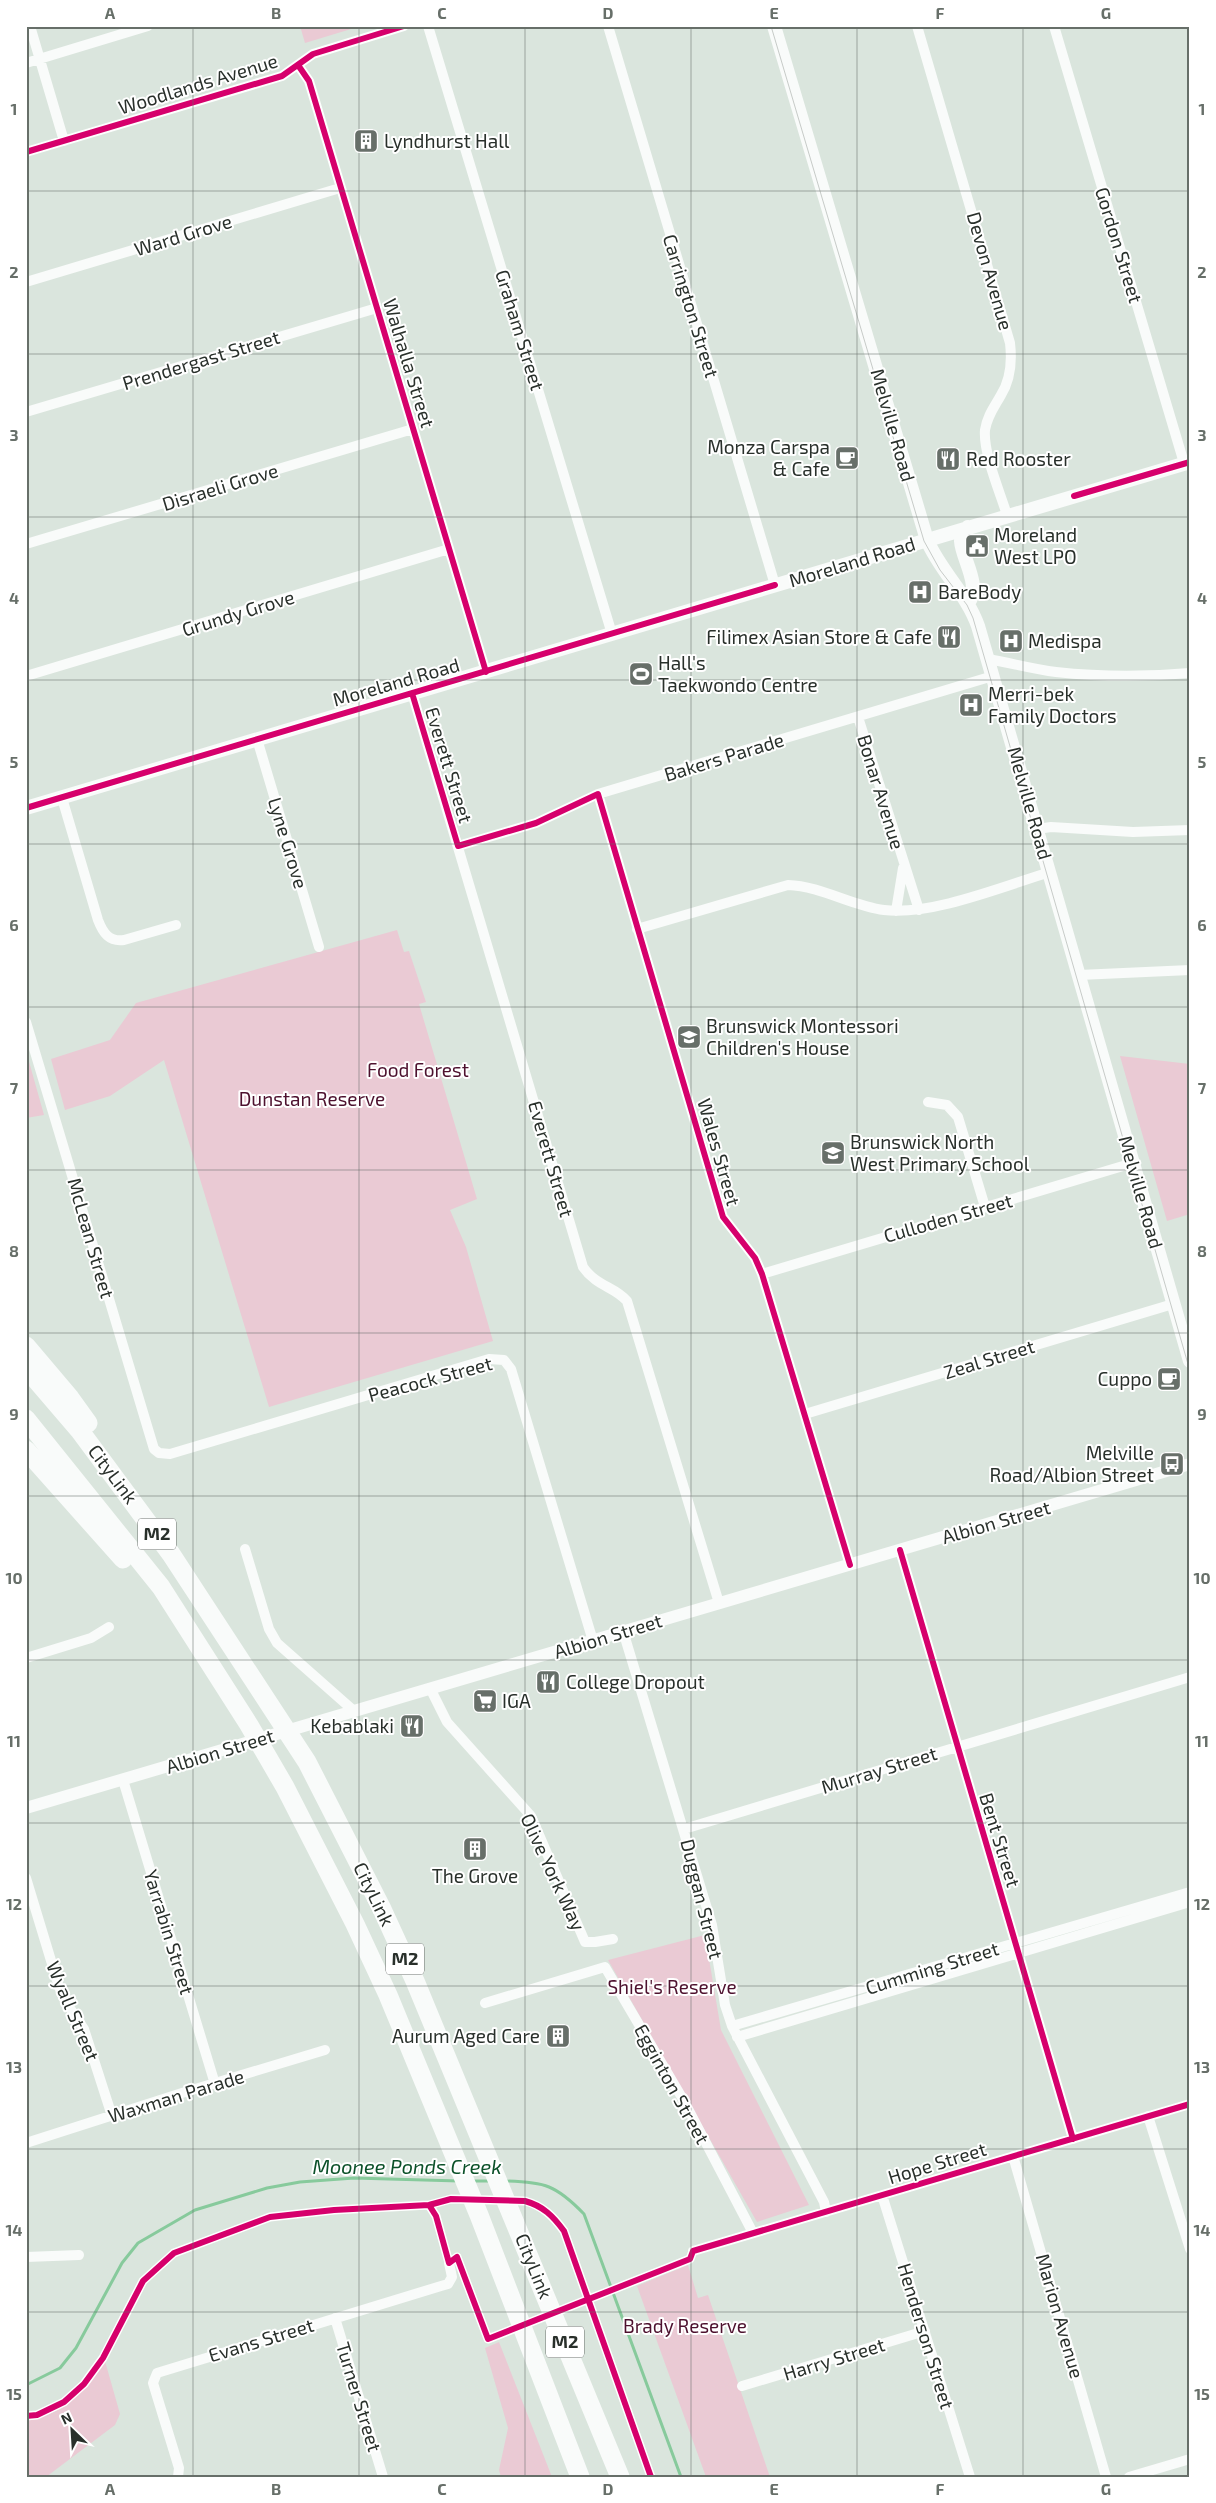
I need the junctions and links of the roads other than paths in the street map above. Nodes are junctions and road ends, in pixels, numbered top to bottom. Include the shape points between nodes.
1 (30, 26) edge
2 (148, 26) edge
3 (404, 26) edge
4 (428, 26) edge
5 (608, 26) edge
6 (774, 26) edge
7 (917, 26) edge
8 (1054, 26) edge
9 (40, 58) junction
10 (26, 63) edge
11 (298, 64) junction
12 (64, 141) junction
13 (26, 152) edge
14 (340, 188) junction
15 (26, 282) edge
16 (377, 308) junction
17 (26, 412) edge
18 (413, 429) junction
19 (1187, 463) edge
20 (1007, 515) junction
21 (968, 527) junction
22 (927, 540) junction
23 (26, 544) edge
24 (449, 549) junction
25 (775, 585) junction
26 (968, 603) junction
27 (612, 634) junction
28 (988, 659) junction
29 (486, 672) junction
30 (1190, 672) edge
31 (26, 676) edge
32 (993, 676) junction
33 (412, 693) junction
34 (858, 717) junction
35 (257, 740) junction
36 (598, 794) junction
37 (62, 798) junction
38 (26, 808) edge
39 (1037, 829) junction
40 (1190, 830) edge
41 (458, 846) junction
42 (904, 867) junction
43 (1050, 872) junction
44 (919, 910) junction
45 (896, 911) junction
46 (176, 925) dead end
47 (637, 929) junction
48 (320, 947) dead end
49 (1190, 970) edge
50 (1079, 976) junction
51 (26, 1022) edge
52 (928, 1102) dead end
53 (1133, 1163) junction
54 (985, 1207) junction
55 (762, 1274) junction
56 (1173, 1304) junction
57 (26, 1346) edge
58 (1190, 1361) edge
59 (26, 1368) edge
60 (805, 1414) junction
61 (26, 1419) edge
62 (26, 1450) edge
63 (159, 1453) joint
64 (1190, 1464) edge
65 (245, 1549) dead end
66 (900, 1550) junction
67 (171, 1554) junction
68 (850, 1564) junction
69 (719, 1603) junction
70 (109, 1627) dead end
71 (623, 1631) junction
72 (593, 1641) junction
73 (205, 1656) junction
74 (26, 1658) edge
75 (1190, 1678) edge
76 (430, 1688) junction
77 (354, 1711) junction
78 (957, 1747) junction
79 (123, 1780) junction
80 (26, 1808) edge
81 (684, 1829) junction
82 (26, 1878) edge
83 (1190, 1892) edge
84 (1190, 1902) edge
85 (1128, 1915) junction
86 (613, 1938) dead end
87 (1017, 1948) junction
88 (837, 2001) junction
89 (485, 2003) dead end
90 (732, 2026) junction
91 (737, 2037) junction
92 (325, 2050) dead end
93 (215, 2084) junction
94 (1190, 2104) edge
95 (112, 2116) junction
96 (1148, 2116) junction
97 (1073, 2138) junction
98 (26, 2143) edge
99 (1014, 2156) junction
100 (882, 2195) junction
101 (826, 2212) junction
102 (753, 2233) junction
103 (1190, 2248) edge
104 (693, 2251) dead end
105 (79, 2255) dead end
106 (26, 2257) edge
107 (449, 2262) dead end
108 (335, 2318) junction
109 (925, 2331) junction
110 (742, 2386) dead end
111 (1190, 2459) edge
112 (178, 2477) edge
113 (383, 2477) edge
114 (580, 2477) edge
115 (620, 2477) edge
116 (970, 2477) edge
117 (1106, 2477) edge
118 (1129, 2477) edge

1 - 9 street
2 - 9 street
3 - 11 street, Woodlands Avenue via 324,50
4 - 27 street, Graham Street
5 - 25 street, Carrington Street
6 - 22 main road, Melville Road
7 - 20 street, Devon Avenue via 1010,343 1009,376 985,431
8 - 19 street, Gordon Street
9 - 10 street
9 - 12 street
11 - 12 street, Woodlands Avenue via 282,76
11 - 14 street, Walhalla Street via 309,82
12 - 13 street, Woodlands Avenue
14 - 15 street, Ward Grove
14 - 16 street, Walhalla Street
16 - 17 street, Prendergast Street
16 - 18 street, Walhalla Street
18 - 23 street, Disraeli Grove
18 - 24 street, Walhalla Street
19 - 20 main road, Moreland Road
20 - 21 main road, Moreland Road
21 - 22 main road, Moreland Road
21 - 26 main road via 961,541 972,580
22 - 25 main road, Moreland Road
22 - 26 main road, Melville Road via 937,561
24 - 29 street, Walhalla Street
24 - 31 street, Grundy Grove
25 - 27 main road, Moreland Road
26 - 28 main road, Melville Road
27 - 29 main road, Moreland Road
28 - 30 street via 1056,672 1095,675 1146,676
28 - 32 main road, Melville Road
29 - 33 main road, Moreland Road
32 - 34 street, Bakers Parade
32 - 39 main road, Melville Road
33 - 35 main road, Moreland Road
33 - 41 street, Everett Street
34 - 36 street, Bakers Parade
34 - 42 street, Bonar Avenue
35 - 37 main road, Moreland Road
35 - 48 street, Lyne Grove
36 - 41 street, Bakers Parade via 536,823
36 - 47 street, Wales Street
37 - 38 main road, Moreland Road
37 - 46 street via 98,920 107,936 117,941 124,940
39 - 40 street
39 - 43 main road, Melville Road
41 - 69 street, Everett Street via 583,1267 597,1283 627,1301
42 - 44 street, Bonar Avenue
42 - 45 street, Bonar Avenue
43 - 44 street
43 - 50 main road, Melville Road
44 - 45 street
45 - 47 street via 788,885
47 - 55 street, Wales Street via 723,1217 755,1258
49 - 50 street
50 - 53 main road, Melville Road
51 - 63 street, McLean Street via 152,1444
52 - 54 street via 947,1105 958,1117
53 - 54 street, Culloden Street
53 - 56 main road, Melville Road
54 - 55 street, Culloden Street
55 - 60 street, Wales Street
56 - 58 main road, Melville Road
56 - 60 street, Zeal Street
57 - 67 highway via 70,1398
59 - 67 highway, CityLink / M2 via 80,1431
60 - 68 street, Wales Street
61 - 73 highway, CityLink / M2 via 162,1587
62 - 73 highway via 78,1506
63 - 72 street, Peacock Street via 170,1454 489,1359 504,1360 513,1378
64 - 66 street, Albion Street
65 - 77 street via 269,1629 277,1643
66 - 68 street, Albion Street
66 - 78 street, Bent Street
67 - 115 highway, CityLink / M2 via 307,1762 340,1823 415,1981
68 - 69 street, Albion Street
69 - 71 street, Albion Street
70 - 74 street via 91,1638
71 - 72 street, Albion Street
71 - 81 street, Duggan Street
72 - 76 street, Albion Street
73 - 114 highway, CityLink / M2 via 285,1787 388,1995 479,2215
75 - 78 street, Murray Street
76 - 77 street, Albion Street
76 - 86 street, Olive York Way via 447,1722 531,1816 585,1942
77 - 79 street, Albion Street
78 - 81 street, Murray Street
78 - 87 street, Bent Street
79 - 80 street, Albion Street
79 - 93 street, Yarrabin Street
81 - 90 street, Duggan Street via 712,1925 725,2005
82 - 95 street, Wyall Street via 59,1986 65,2001 84,2028
83 - 85 street, Cumming Street
84 - 85 street, Cumming Street
85 - 87 street, Cumming Street
87 - 88 street, Cumming Street
87 - 97 street, Bent Street
88 - 90 street, Cumming Street
88 - 91 street, Cumming Street
89 - 102 street, Egginton Street via 605,1967 684,2101
90 - 91 street, Duggan Street
91 - 101 street, Duggan Street via 824,2202
92 - 93 street, Waxman Parade
93 - 95 street, Waxman Parade
94 - 96 street, Hope Street
95 - 98 street, Waxman Parade
96 - 97 street, Hope Street
96 - 103 street
97 - 99 street, Hope Street
99 - 100 street, Hope Street
99 - 117 street, Marion Avenue
100 - 101 street, Hope Street
100 - 109 street, Henderson Street
101 - 102 street, Hope Street
102 - 104 street, Hope Street
105 - 106 street
107 - 108 street, Evans Street via 452,2273 448,2284
108 - 112 street, Evans Street via 160,2371 154,2376 153,2383 179,2468
108 - 113 street, Turner Street
109 - 110 street, Harry Street
109 - 116 street, Henderson Street
111 - 118 street

